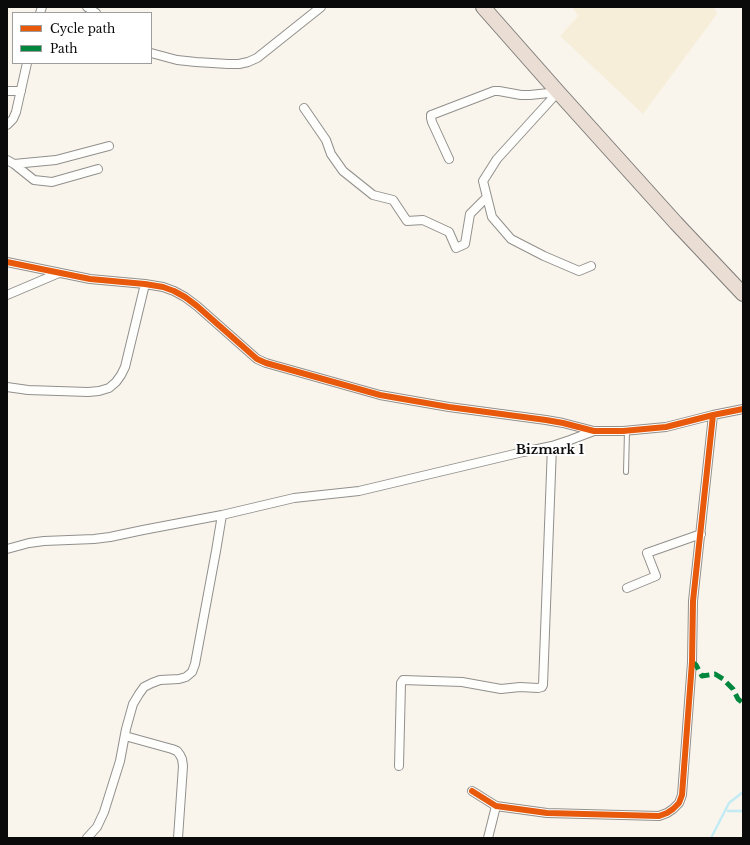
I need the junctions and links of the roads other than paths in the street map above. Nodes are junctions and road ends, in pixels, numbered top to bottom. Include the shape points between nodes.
1 (321, 7) edge
2 (483, 7) edge
3 (152, 53) edge
4 (27, 64) edge
5 (7, 91) edge
6 (21, 91) junction
7 (558, 92) junction
8 (304, 108) dead end
9 (7, 125) edge
10 (108, 146) dead end
11 (449, 159) dead end
12 (10, 162) edge
13 (98, 169) dead end
14 (487, 197) junction
15 (7, 262) edge
16 (591, 266) dead end
17 (59, 273) junction
18 (144, 284) junction
19 (743, 294) edge
20 (7, 295) edge
21 (7, 387) edge
22 (743, 409) edge
23 (712, 415) junction
24 (594, 431) junction
25 (627, 431) junction
26 (552, 446) junction
27 (626, 472) dead end
28 (222, 515) junction
29 (701, 534) junction
30 (7, 549) edge
31 (627, 588) dead end
32 (125, 736) junction
33 (399, 766) dead end
34 (472, 791) dead end
35 (496, 806) junction
36 (88, 838) edge
37 (178, 838) edge
38 (488, 838) edge

1 - 3 street via 257,58 248,62 196,62
2 - 7 highway
4 - 6 street
5 - 6 street
6 - 9 street via 16,112
7 - 11 street via 521,95 494,91 434,114 431,116 432,122
7 - 14 street via 497,159 483,181
7 - 19 highway
8 - 14 street via 343,171 373,195 393,200 407,221 423,220 449,232 456,248 465,244 470,214
10 - 12 street via 56,160
12 - 13 street via 34,180 52,182
14 - 16 street via 492,217 511,239 580,271
15 - 17 street
17 - 18 street
17 - 20 street
18 - 21 street via 124,367 121,375 109,388 88,392
18 - 24 street via 163,287 185,297 257,359 266,363 380,394 449,407 552,421
22 - 23 street
23 - 25 street via 666,427
23 - 29 street
24 - 25 street
24 - 26 street
25 - 27 lane
26 - 28 street via 359,491 294,498
26 - 33 street via 543,685 538,688 501,688 462,682 403,680
28 - 30 street via 110,537 44,541
28 - 32 street via 192,672 186,677 160,680 144,687 133,704
29 - 31 street via 647,552 656,576
29 - 35 street via 693,601 692,662 682,795 679,803 659,816 547,813
32 - 36 street via 104,812
32 - 37 street via 172,749 180,755 183,766
34 - 35 street
35 - 38 street

